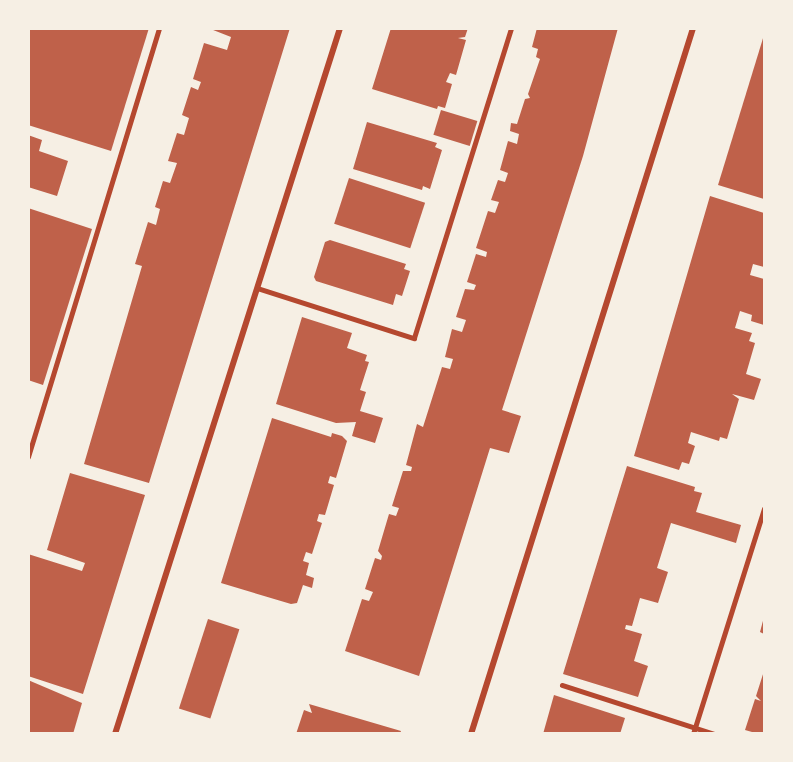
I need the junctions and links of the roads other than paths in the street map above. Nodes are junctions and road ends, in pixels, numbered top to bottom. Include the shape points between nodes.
1 (159, 28) edge
2 (340, 28) edge
3 (511, 28) edge
4 (693, 28) edge
5 (257, 288) junction
6 (28, 457) edge
7 (765, 509) edge
8 (562, 685) dead end
9 (695, 727) junction
10 (115, 734) edge
11 (471, 734) edge
12 (693, 734) edge
13 (715, 734) edge

1 - 6 lane
2 - 5 street
3 - 5 lane via 414,338
4 - 11 street
5 - 10 street
7 - 9 lane
8 - 9 lane
9 - 12 lane
9 - 13 lane

